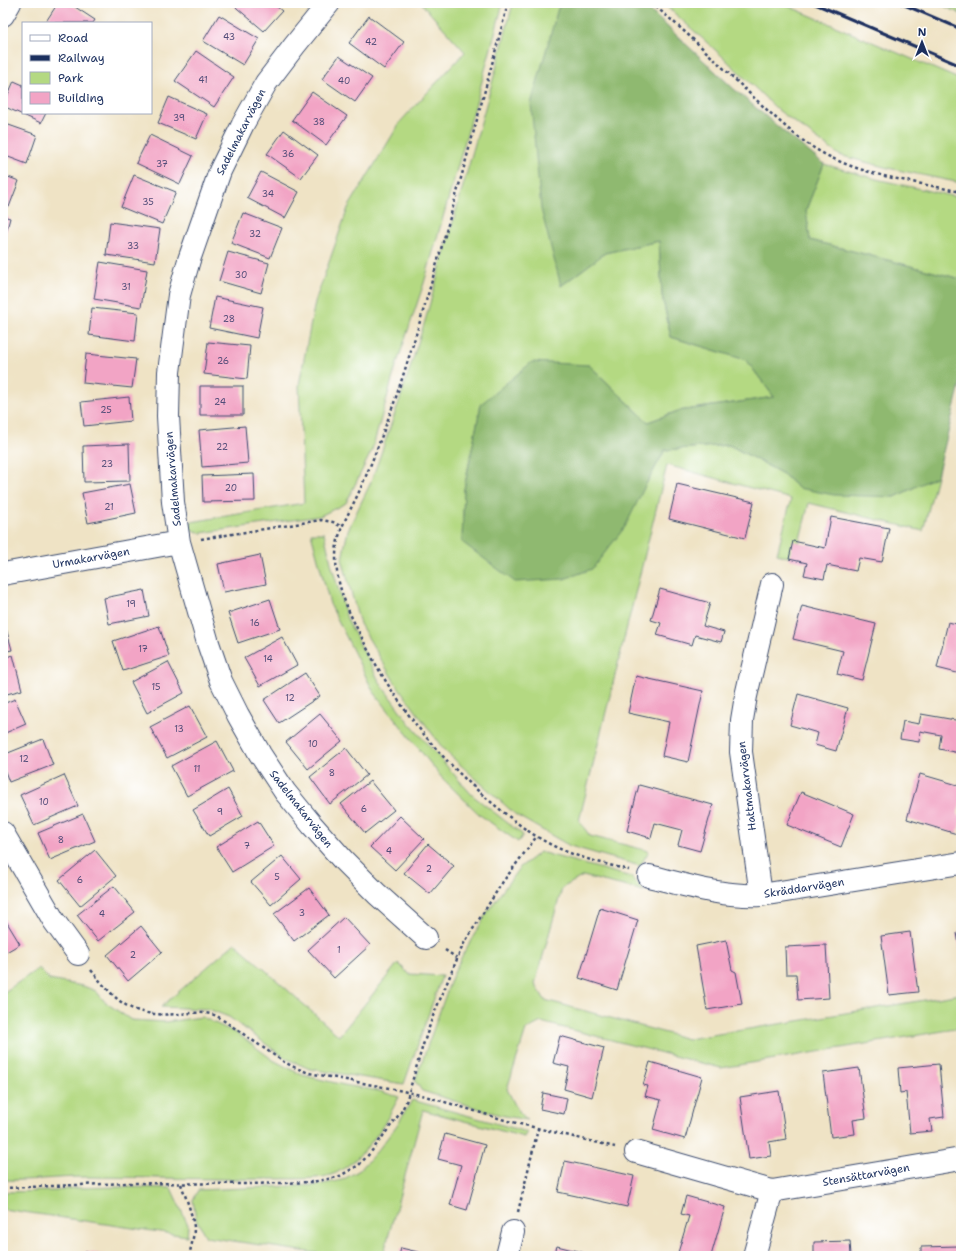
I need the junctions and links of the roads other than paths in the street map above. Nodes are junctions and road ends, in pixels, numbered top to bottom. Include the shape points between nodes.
1 (10, 3) edge
2 (329, 3) edge
3 (3, 15) edge
4 (179, 542) junction
5 (3, 574) edge
6 (772, 584) dead end
7 (3, 833) edge
8 (961, 863) edge
9 (649, 876) road end
10 (761, 895) junction
11 (426, 938) dead end
12 (78, 954) road end
13 (636, 1152) road end
14 (961, 1159) edge
15 (772, 1191) junction
16 (513, 1232) road end
17 (507, 1256) edge
18 (754, 1256) edge

1 - 3 street
2 - 4 street, Sadelmakarvägen via 266,83 243,124 220,172 181,288 169,372 168,416 173,502
4 - 5 street, Urmakarvägen
4 - 11 street, Sadelmakarvägen via 221,681 260,754 285,792 343,860
6 - 10 street, Hattmakarvägen via 742,720 741,752
7 - 12 street via 54,922
8 - 10 street, Skräddarvägen
9 - 10 street, Skräddarvägen via 715,892 741,896
13 - 15 street, Stensättarvägen
14 - 15 street, Stensättarvägen
15 - 18 street
16 - 17 street

